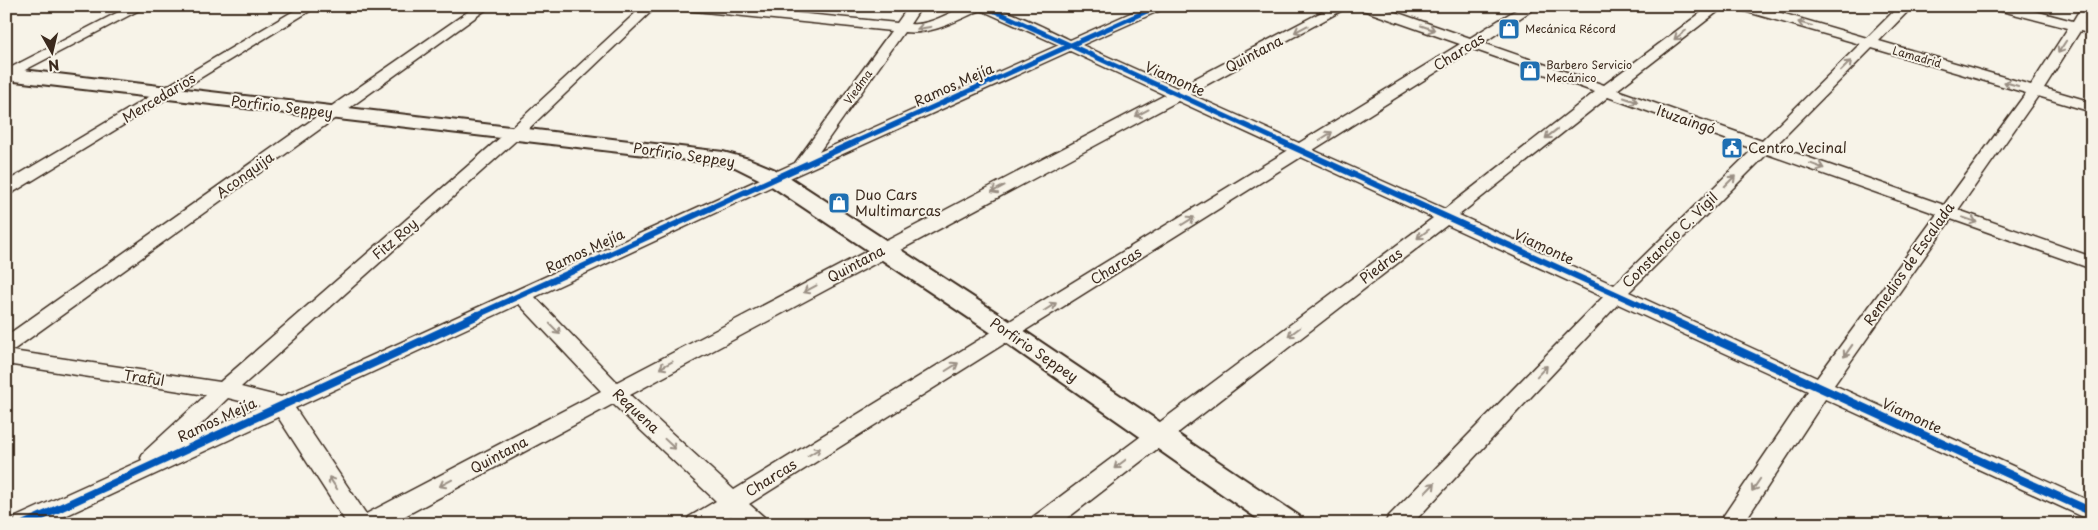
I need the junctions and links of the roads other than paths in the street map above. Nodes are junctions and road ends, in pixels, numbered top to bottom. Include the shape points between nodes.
1 (141, 6) edge
2 (312, 6) edge
3 (485, 6) edge
4 (651, 6) edge
5 (685, 6) edge
6 (916, 6) edge
7 (978, 6) edge
8 (984, 6) edge
9 (1158, 6) edge
10 (1344, 6) edge
11 (1365, 6) edge
12 (1532, 6) edge
13 (1719, 6) edge
14 (1742, 6) edge
15 (1907, 6) edge
16 (1999, 6) edge
17 (2089, 6) edge
18 (900, 28) junction
19 (2084, 28) edge
20 (1869, 43) junction
21 (1472, 44) junction
22 (1071, 46) junction
23 (7, 75) edge
24 (2034, 90) junction
25 (1606, 91) junction
26 (166, 94) junction
27 (1178, 94) junction
28 (2092, 107) edge
29 (331, 113) junction
30 (515, 134) junction
31 (1764, 147) junction
32 (1302, 150) junction
33 (800, 167) junction
34 (775, 178) junction
35 (6, 189) edge
36 (1946, 212) junction
37 (1447, 216) junction
38 (884, 250) junction
39 (2092, 263) edge
40 (521, 294) junction
41 (1616, 294) junction
42 (1008, 332) junction
43 (6, 346) edge
44 (6, 357) edge
45 (1821, 388) junction
46 (224, 390) junction
47 (615, 393) junction
48 (281, 404) junction
49 (1159, 434) junction
50 (139, 471) junction
51 (733, 502) junction
52 (2092, 512) edge
53 (24, 524) edge
54 (360, 524) edge
55 (370, 524) edge
56 (698, 524) edge
57 (755, 524) edge
58 (1042, 524) edge
59 (1288, 524) edge
60 (1396, 524) edge
61 (1730, 524) edge

1 - 23 street
2 - 26 street, Mercedarios
3 - 29 street, Aconquija
4 - 30 street, Fitz Roy
5 - 18 street
6 - 18 street, Viedma
7 -> 18 street via 930,27
8 - 22 street, Viamonte
9 - 22 street, Ramos Mejía
10 -> 27 street, Quintana
11 -> 21 street, Ituzaingó
12 - 21 street, Charcas
13 -> 25 street, Piedras
20 -> 14 street, Lamadrid
15 - 20 street, Constancio C. Vigil
16 - 19 street
17 - 19 street, Remedios de Escalada
18 - 33 street, Viedma
19 -> 24 street, Remedios de Escalada
24 -> 20 street, Lamadrid
31 -> 20 street, Constancio C. Vigil
21 - 25 street, Ituzaingó
32 -> 21 street, Charcas
22 - 27 street, Viamonte
22 - 33 street, Ramos Mejía
23 - 26 main road, Porfirio Seppey
24 - 28 street, Lamadrid
24 - 36 street, Remedios de Escalada
25 -> 31 street, Ituzaingó
25 -> 37 street, Piedras
26 - 29 main road, Porfirio Seppey
26 - 35 street, Mercedarios
27 - 32 street, Viamonte
27 -> 38 street, Quintana
29 - 30 main road, Porfirio Seppey
29 - 43 street, Aconquija
30 - 34 main road, Porfirio Seppey via 723,158
30 - 46 street, Fitz Roy
31 -> 36 street, Ituzaingó
41 -> 31 street, Constancio C. Vigil
32 - 37 street, Viamonte
42 -> 32 street, Charcas
33 - 34 street, Ramos Mejía
34 - 38 main road, Porfirio Seppey
34 - 40 street, Ramos Mejía
36 -> 39 street, Ituzaingó
36 -> 45 street, Remedios de Escalada
37 - 41 street, Viamonte
37 -> 49 street, Piedras
38 - 42 main road, Porfirio Seppey
38 -> 47 street, Quintana
40 -> 47 street, Requena
40 - 48 street, Ramos Mejía
41 - 45 street, Viamonte
60 -> 41 street, Constancio C. Vigil
42 - 49 main road, Porfirio Seppey
51 -> 42 street, Charcas
44 - 46 street, Traful
45 - 52 street, Viamonte
45 -> 61 street, Remedios de Escalada
46 - 48 street, Traful
46 - 50 street, Fitz Roy
47 -> 51 street, Requena
47 -> 55 street, Quintana
48 - 50 street, Ramos Mejía
54 -> 48 street
49 -> 58 street, Piedras
49 - 59 main road, Porfirio Seppey
50 - 53 street, Ramos Mejía
51 - 56 street, Charcas
51 - 57 street, Requena

